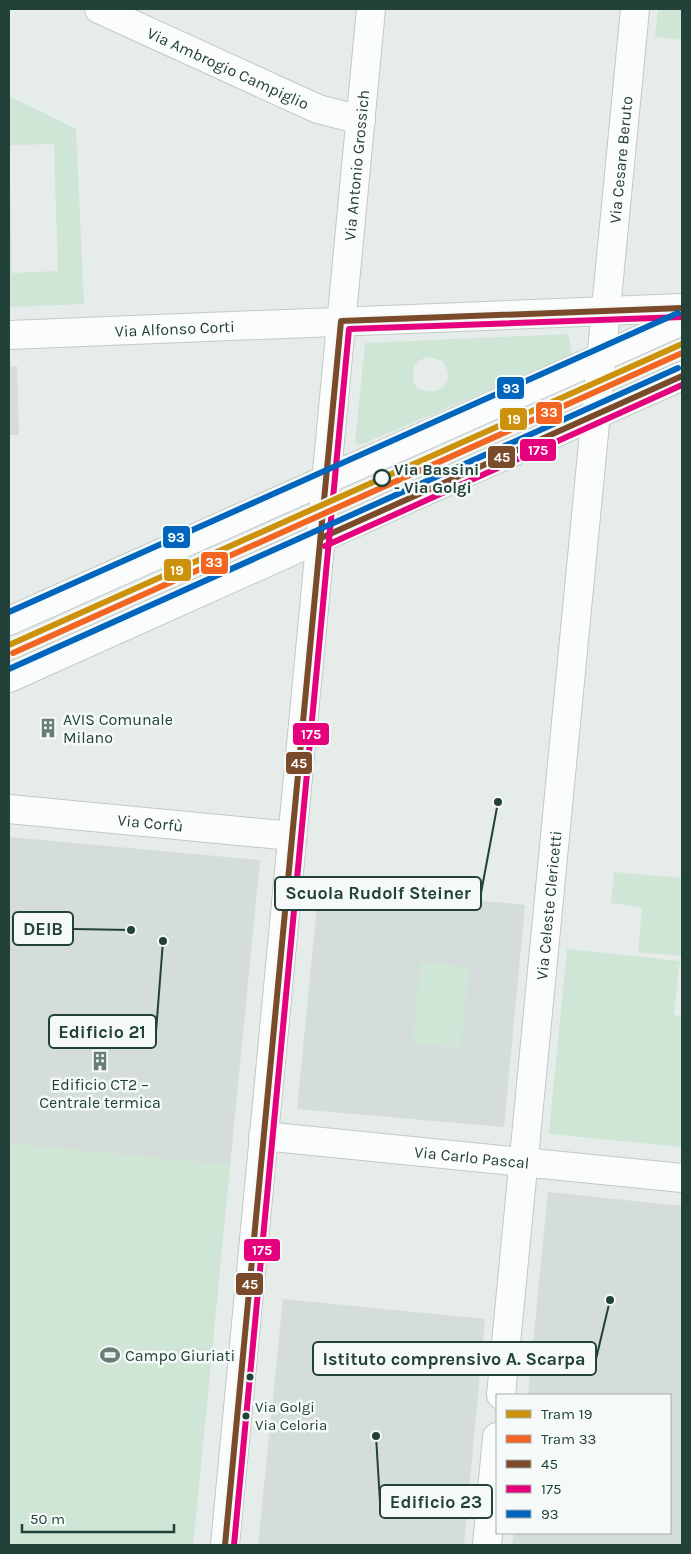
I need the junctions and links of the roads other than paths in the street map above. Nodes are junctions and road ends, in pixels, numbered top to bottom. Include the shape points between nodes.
1 (99, 9) edge
2 (371, 9) edge
3 (635, 9) edge
4 (361, 120) junction
5 (682, 308) edge
6 (606, 311) junction
7 (341, 321) junction
8 (682, 321) edge
9 (9, 335) edge
10 (601, 357) junction
11 (682, 376) edge
12 (596, 414) junction
13 (326, 479) junction
14 (321, 538) junction
15 (9, 621) edge
16 (9, 678) edge
17 (9, 809) edge
18 (292, 836) junction
19 (263, 1136) junction
20 (525, 1162) junction
21 (682, 1178) edge
22 (501, 1394) edge
23 (496, 1449) edge
24 (224, 1545) edge
25 (487, 1545) edge

1 - 4 street, Via Ambrogio Campiglio via 318,109
2 - 4 street, Via Antonio Grossich
3 - 6 street, Via Cesare Beruto
4 - 7 street, Via Antonio Grossich
5 - 6 street, Via Alfonso Corti
6 - 7 street, Via Alfonso Corti
6 - 10 street, Via Cesare Beruto
7 - 9 street, Via Alfonso Corti
7 - 13 street, Via Antonio Grossich
8 - 10 street
10 - 12 street, Via Celeste Clericetti
10 - 13 street
11 - 12 street
12 - 14 street
12 - 20 street, Via Celeste Clericetti
13 - 14 street, Via Antonio Grossich
13 - 15 street
14 - 16 street
14 - 18 street, Via Antonio Grossich
17 - 18 street, Via Corfù
18 - 19 street, Via Antonio Grossich
19 - 20 street, Via Carlo Pascal
19 - 24 street, Via Antonio Grossich
20 - 21 street, Via Carlo Pascal
20 - 22 street, Via Celeste Clericetti
23 - 25 street

